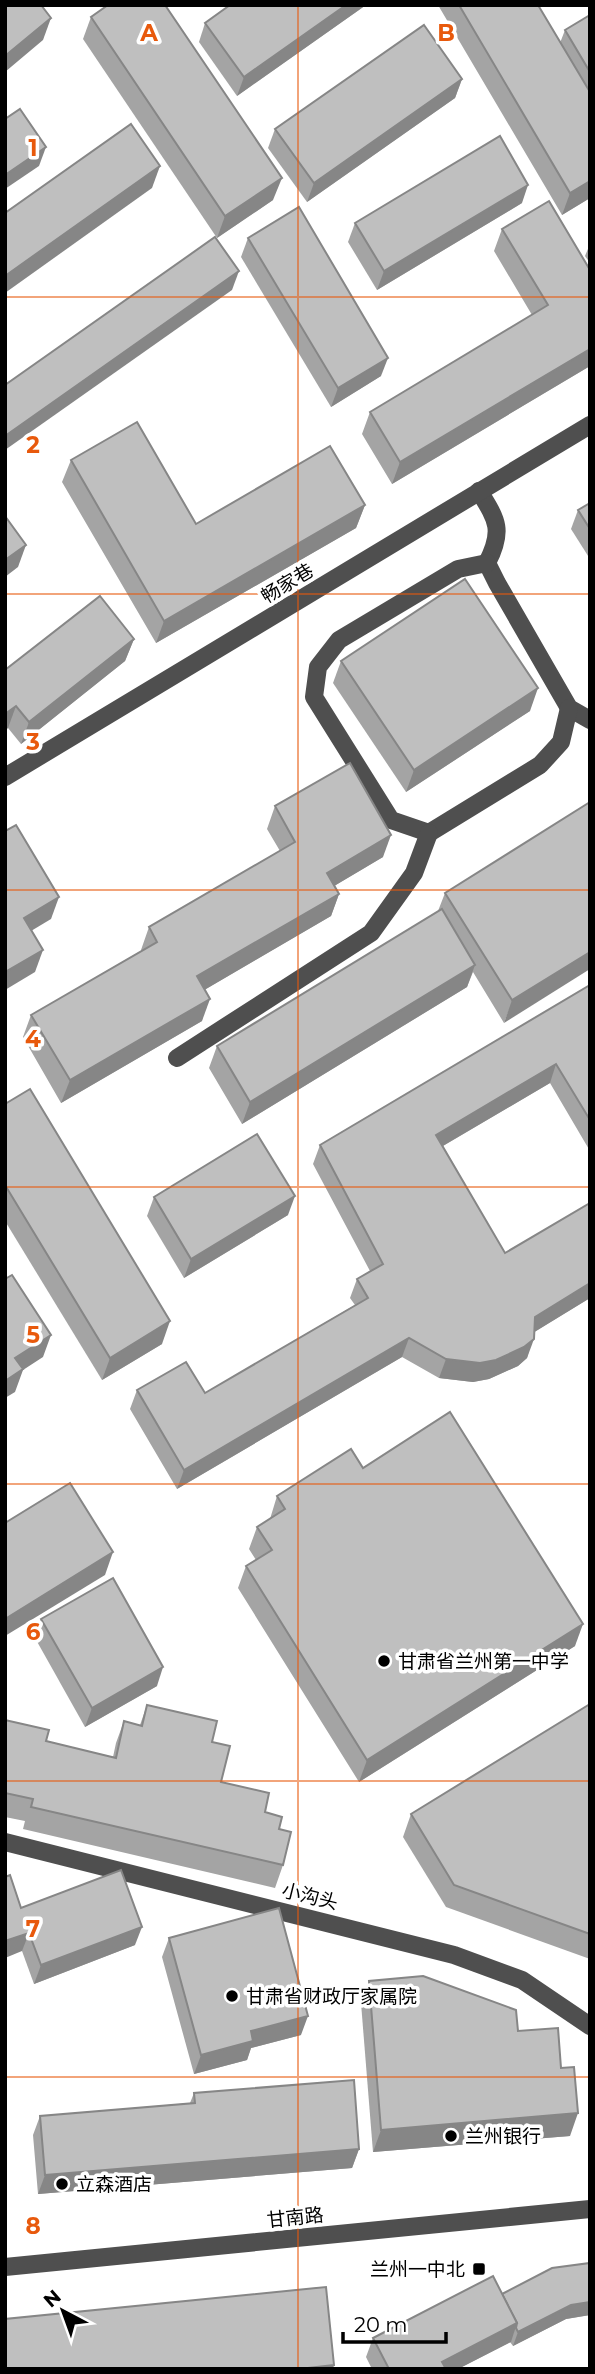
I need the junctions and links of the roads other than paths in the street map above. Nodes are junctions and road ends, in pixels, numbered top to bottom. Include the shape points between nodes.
1 (590, 425) edge
2 (479, 491) junction
3 (487, 562) junction
4 (569, 708) junction
5 (590, 720) edge
6 (5, 777) edge
7 (429, 833) junction
8 (177, 1058) dead end
9 (5, 1842) edge
10 (590, 2026) edge
11 (590, 2209) edge
12 (5, 2267) edge

1 - 2 street, 畅家巷
2 - 3 street via 497,521 497,544
2 - 6 street, 畅家巷
3 - 4 street
3 - 7 street via 458,569 340,640 318,667 314,697 391,820
4 - 5 street
4 - 7 street via 561,742 540,765
7 - 8 street via 414,873 371,933
9 - 10 street, 小沟头 via 454,1955 522,1980
11 - 12 street, 甘南路

